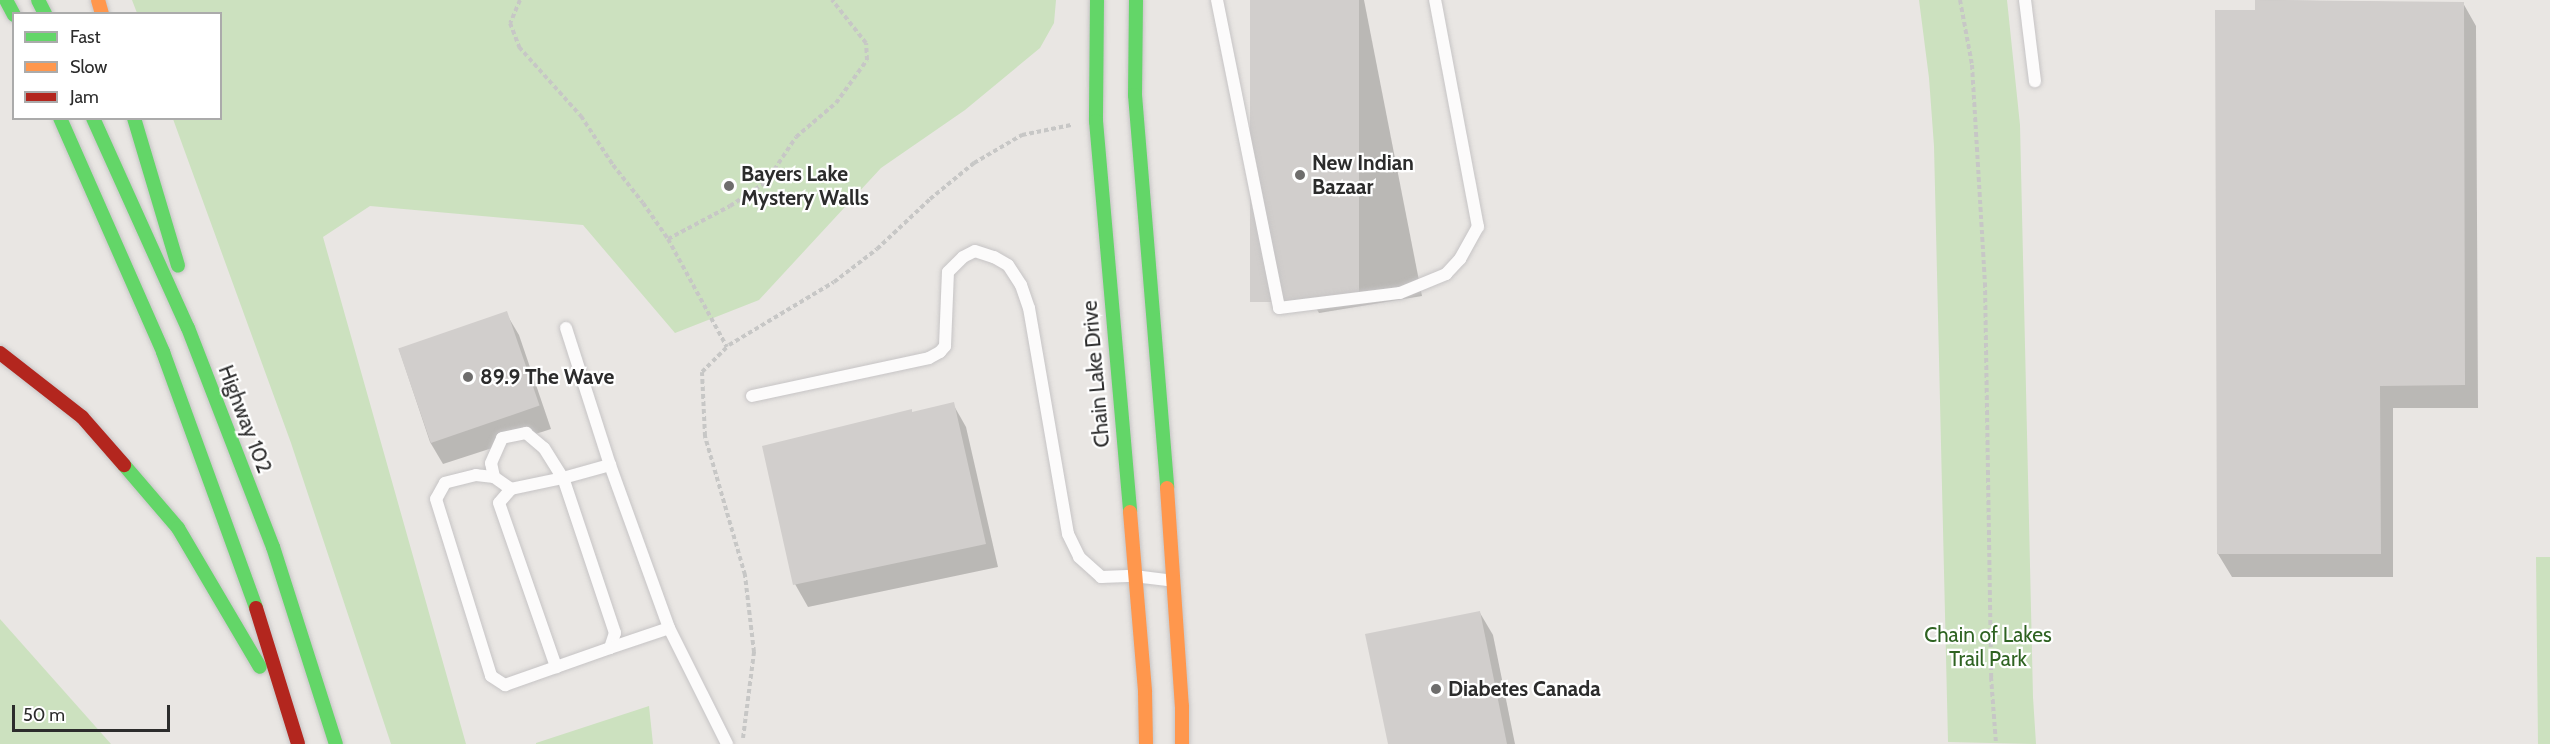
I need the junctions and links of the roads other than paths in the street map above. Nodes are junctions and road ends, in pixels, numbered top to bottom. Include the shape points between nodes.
1 (1097, 0) edge
2 (1136, 0) edge
3 (1217, 0) edge
4 (1435, 0) edge
5 (2025, 0) edge
6 (2035, 81) dead end
7 (61, 120) edge
8 (94, 120) edge
9 (135, 120) edge
10 (566, 328) dead end
11 (0, 353) edge
12 (752, 396) dead end
13 (224, 423) junction
14 (610, 465) junction
15 (494, 477) junction
16 (563, 478) junction
17 (511, 489) junction
18 (1134, 576) junction
19 (1174, 582) junction
20 (669, 628) junction
21 (610, 648) junction
22 (555, 667) junction
23 (288, 715) junction
24 (297, 744) edge
25 (336, 744) edge
26 (727, 744) edge
27 (1146, 744) edge
28 (1182, 744) edge

1 - 18 main road, Chain Lake Drive via 1096,121
2 - 19 main road via 1135,95
3 - 4 lane via 1278,308 1400,293 1446,274 1460,259 1478,227
5 - 6 lane
7 - 23 main road via 163,352 253,599
8 - 13 main road, Highway 102 via 188,328
9 - 13 main road
10 - 14 lane
11 - 23 main road via 82,417 178,528
12 - 18 lane via 929,358 940,352 945,346 948,272 975,251 994,257 1008,265 1029,308 1068,534 1080,557 1101,577
13 - 25 main road, Highway 102 via 273,547
14 - 16 lane
14 - 20 lane
15 - 16 lane via 491,463 502,438 526,433 544,448
15 - 17 lane
15 - 22 lane via 476,475 445,483 436,499 491,676 506,685
16 - 17 lane
16 - 21 lane via 615,633
17 - 22 lane via 499,503
18 - 19 lane
18 - 27 main road, Chain Lake Drive
19 - 28 main road
20 - 21 lane
20 - 26 lane
21 - 22 lane
23 - 24 main road

